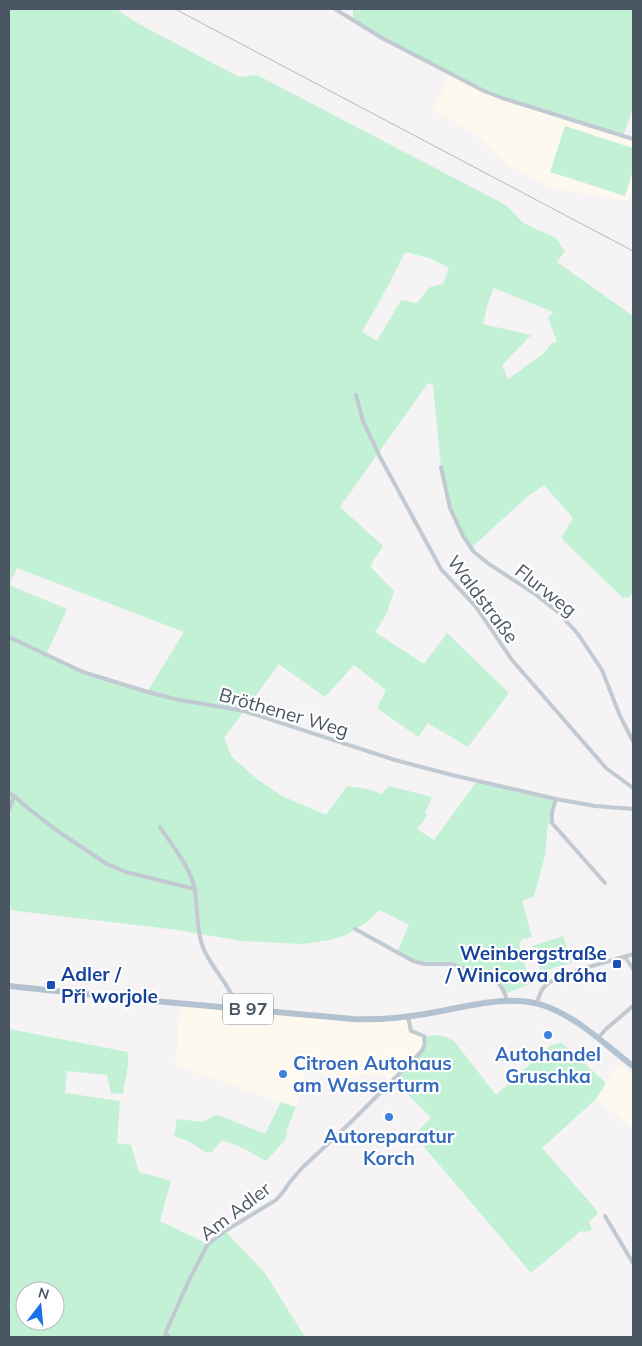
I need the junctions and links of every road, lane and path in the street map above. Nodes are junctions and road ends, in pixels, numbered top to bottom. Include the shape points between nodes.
1 (335, 9) edge
2 (633, 139) edge
3 (356, 395) dead end
4 (441, 467) dead end
5 (9, 638) edge
6 (633, 741) edge
7 (633, 788) edge
8 (9, 792) edge
9 (14, 796) junction
10 (556, 799) junction
11 (633, 809) edge
12 (9, 810) edge
13 (160, 827) dead end
14 (605, 883) dead end
15 (195, 889) junction
16 (355, 929) dead end
17 (633, 954) edge
18 (625, 957) junction
19 (633, 969) edge
20 (9, 986) edge
21 (507, 1001) junction
22 (536, 1004) junction
23 (633, 1006) edge
24 (238, 1008) junction
25 (408, 1017) junction
26 (598, 1038) junction
27 (633, 1066) edge
28 (605, 1216) dead end
29 (633, 1262) edge
30 (170, 1337) edge

1 - 2 street via 382,38 484,91
3 - 7 street, Waldstraße via 363,421 380,457 441,570 476,607 512,660 606,768
4 - 6 street, Flurweg via 450,508 474,552 535,594 578,634 602,670
5 - 10 street, Bröthener Weg via 84,672 148,692 244,711 395,760
8 - 9 street
9 - 12 street
9 - 15 street via 107,864 126,872
10 - 11 street, Bröthener Weg
10 - 14 street via 552,823
13 - 15 street via 186,865
15 - 24 street via 204,950 230,988
16 - 21 street via 424,964 450,964 490,978 502,988
17 - 18 street
18 - 19 street
18 - 22 street via 551,981 541,991
20 - 24 main road, B 97
21 - 22 main road, B 97
21 - 25 main road, B 97
22 - 26 main road, B 97 via 568,1017
23 - 26 street
24 - 25 main road, B 97 via 353,1019
25 - 30 street, Am Adler via 411,1031 424,1036 423,1049 301,1169 276,1200 208,1244 164,1334
26 - 27 main road, B 97
28 - 29 street

